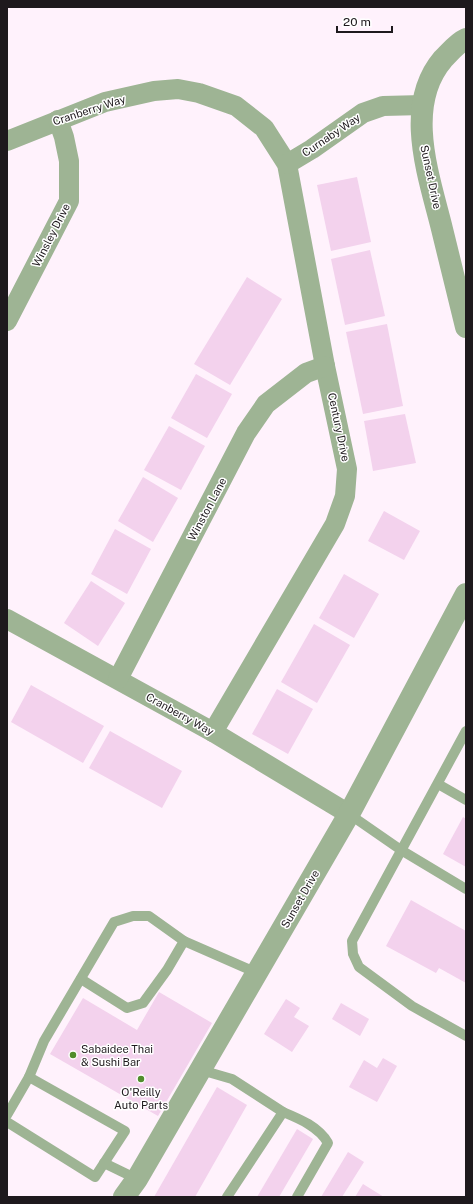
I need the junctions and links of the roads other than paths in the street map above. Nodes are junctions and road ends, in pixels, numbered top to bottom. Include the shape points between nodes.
1 (466, 39) edge
2 (423, 106) junction
3 (58, 120) junction
4 (7, 141) edge
5 (287, 164) junction
6 (7, 321) edge
7 (466, 327) edge
8 (325, 366) junction
9 (466, 594) edge
10 (7, 619) edge
11 (118, 679) junction
12 (466, 731) edge
13 (213, 732) junction
14 (438, 784) junction
15 (466, 800) edge
16 (349, 814) junction
17 (401, 850) junction
18 (466, 889) edge
19 (184, 941) junction
20 (258, 973) junction
21 (81, 979) junction
22 (466, 1036) edge
23 (201, 1070) junction
24 (29, 1077) junction
25 (283, 1112) junction
26 (7, 1114) edge
27 (7, 1122) edge
28 (104, 1163) junction
29 (137, 1179) junction
30 (124, 1197) edge
31 (227, 1197) edge
32 (297, 1197) edge

1 - 2 street, Sunset Drive via 451,50 433,73
2 - 5 street, Curnaby Way via 383,106 362,113
2 - 7 street, Sunset Drive via 422,130 427,168
3 - 4 street, Cranberry Way
3 - 5 street, Cranberry Way via 105,102 154,91 178,89 199,93 236,106 264,128
3 - 6 street, Winsley Drive via 69,161 69,201
5 - 8 street, Century Drive
8 - 11 street, Winston Lane via 306,373 266,404 246,433
8 - 13 street, Century Drive via 347,469 345,496 335,524
9 - 16 street, Sunset Drive
10 - 11 street, Cranberry Way
11 - 13 street, Cranberry Way
12 - 14 lane
13 - 16 street, Cranberry Way
14 - 15 lane
14 - 17 lane
16 - 17 lane
16 - 20 street, Sunset Drive
17 - 18 lane
17 - 22 lane via 352,941 353,954 359,967 412,1006
19 - 20 lane
19 - 21 lane via 149,916 133,916 114,922
19 - 21 lane via 143,1003 127,1008
20 - 23 street, Sunset Drive
21 - 24 lane via 44,1041
23 - 25 lane via 232,1079
23 - 29 street, Sunset Drive
24 - 26 lane
24 - 28 lane via 125,1131
25 - 31 lane
25 - 32 lane via 304,1121 324,1136 328,1143
27 - 28 lane via 95,1177
28 - 29 lane
29 - 30 street, Sunset Drive

